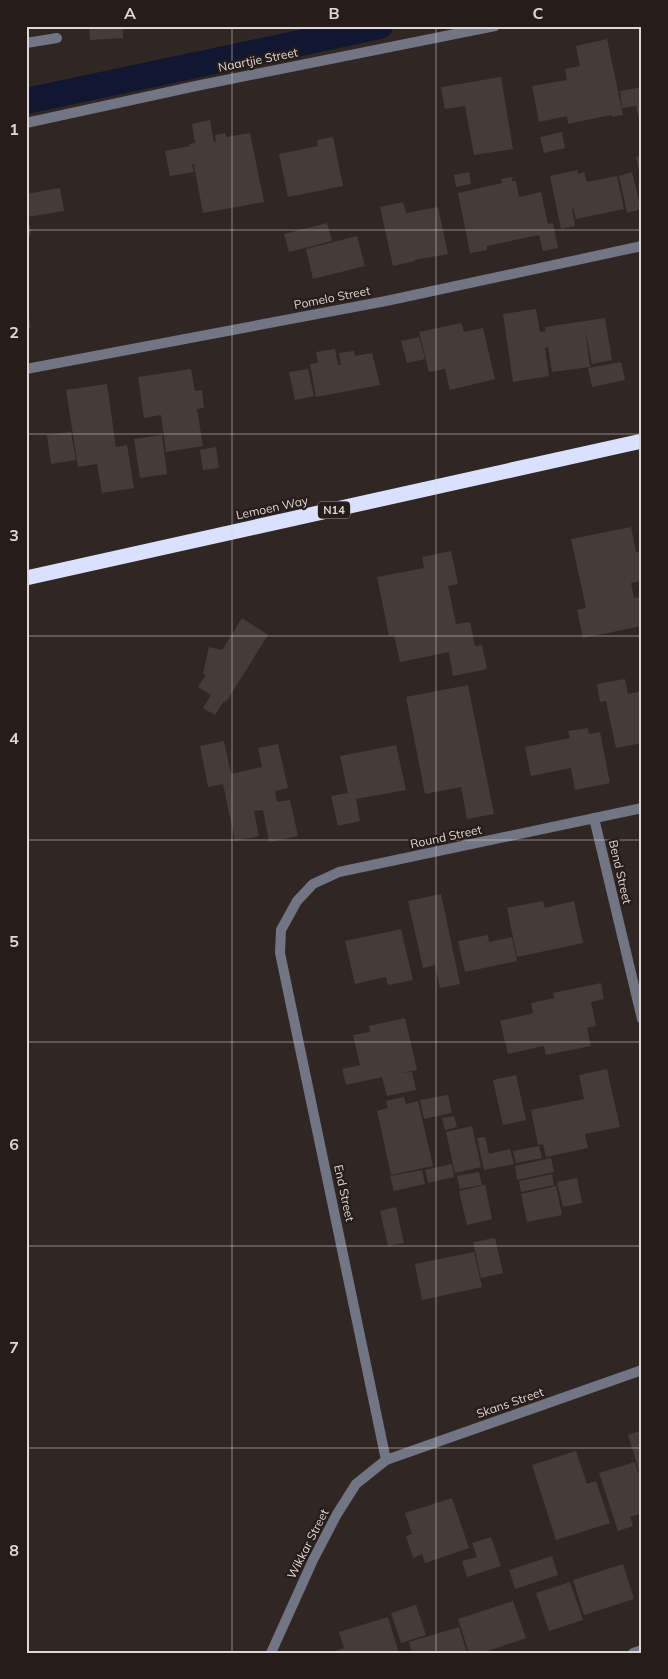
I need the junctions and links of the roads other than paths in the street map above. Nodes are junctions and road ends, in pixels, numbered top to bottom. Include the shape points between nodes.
1 (494, 26) edge
2 (58, 38) dead end
3 (26, 44) edge
4 (26, 123) edge
5 (642, 246) edge
6 (26, 369) edge
7 (642, 441) edge
8 (26, 578) edge
9 (642, 808) edge
10 (594, 818) junction
11 (281, 930) joint
12 (642, 1019) edge
13 (642, 1370) edge
14 (386, 1460) junction
15 (642, 1650) edge
16 (270, 1653) edge
17 (633, 1653) edge

1 - 4 street, Naartjie Street
2 - 3 street
5 - 6 street, Pomelo Street via 386,301
7 - 8 highway, Lemoen Way / N14
9 - 10 street, Round Street
10 - 11 street, Round Street via 338,872 312,884
10 - 12 street, Bend Street
11 - 14 street, End Street via 280,953
13 - 14 street, Skans Street
14 - 16 street, Wikkar Street via 356,1484 337,1514
15 - 17 street

